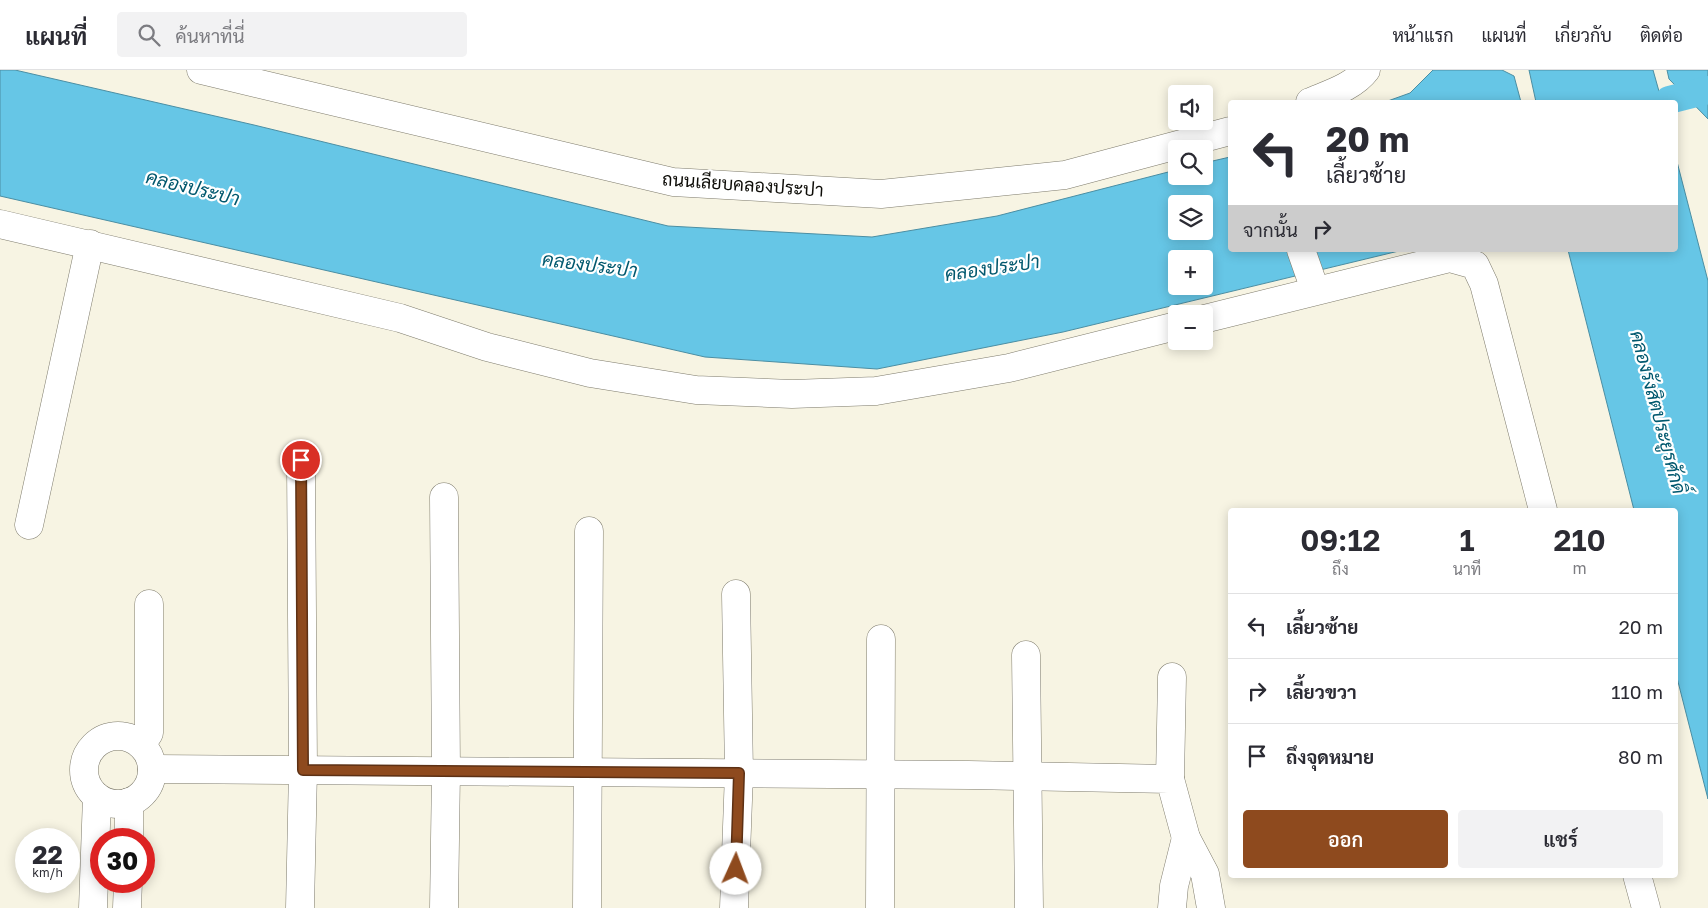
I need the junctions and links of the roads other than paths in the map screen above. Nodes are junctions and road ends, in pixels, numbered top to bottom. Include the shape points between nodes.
1 (201, 70) edge
2 (1366, 70) edge
3 (1315, 100) edge
4 (1228, 132) edge
5 (0, 224) edge
6 (90, 244) junction
7 (1302, 252) edge
8 (1312, 284) junction
9 (1213, 315) edge
10 (1168, 328) edge
11 (301, 460) dead end
12 (444, 497) dead end
13 (1541, 508) edge
14 (29, 525) dead end
15 (589, 531) dead end
16 (736, 594) dead end
17 (149, 604) dead end
18 (881, 639) dead end
19 (1026, 655) dead end
20 (1172, 677) dead end
21 (146, 757) junction
22 (303, 770) junction
23 (446, 771) junction
24 (589, 772) junction
25 (739, 773) junction
26 (882, 774) junction
27 (1027, 776) junction
28 (1170, 779) junction
29 (98, 797) junction
30 (129, 802) junction
31 (129, 828) edge
32 (1186, 838) junction
33 (1638, 878) edge
34 (128, 893) edge
35 (93, 908) edge
36 (127, 908) edge
37 (300, 908) edge
38 (444, 908) edge
39 (587, 908) edge
40 (734, 908) edge
41 (880, 908) edge
42 (1029, 908) edge
43 (1172, 908) edge
44 (1211, 908) edge
45 (1646, 908) edge

1 - 4 street, ถนนเลียบคลองประปา via 672,182 881,194 1066,175
2 - 3 street via 1341,90
5 - 6 street
6 - 10 street via 400,318 487,347 590,373 696,390 792,394 876,391 1009,368
6 - 14 street
7 - 8 street
8 - 9 street
8 - 13 street via 1450,258 1474,265 1484,284
11 - 22 street
12 - 23 street
15 - 24 street
16 - 25 street
17 - 21 street via 149,733
18 - 26 street
19 - 27 street
20 - 28 street
21 - 22 street
21 - 29 street via 124,736 112,736 93,747 84,768 90,789
21 - 30 street via 147,788
22 - 23 street
22 - 37 street
23 - 24 street
23 - 38 street
24 - 25 street
24 - 39 street
25 - 26 street
25 - 40 street
26 - 27 street
26 - 41 street
27 - 28 street
27 - 42 street
28 - 32 street
29 - 30 street via 118,804
29 - 35 street
30 - 31 street
32 - 43 street
32 - 44 street via 1206,874
33 - 45 street
34 - 36 street

